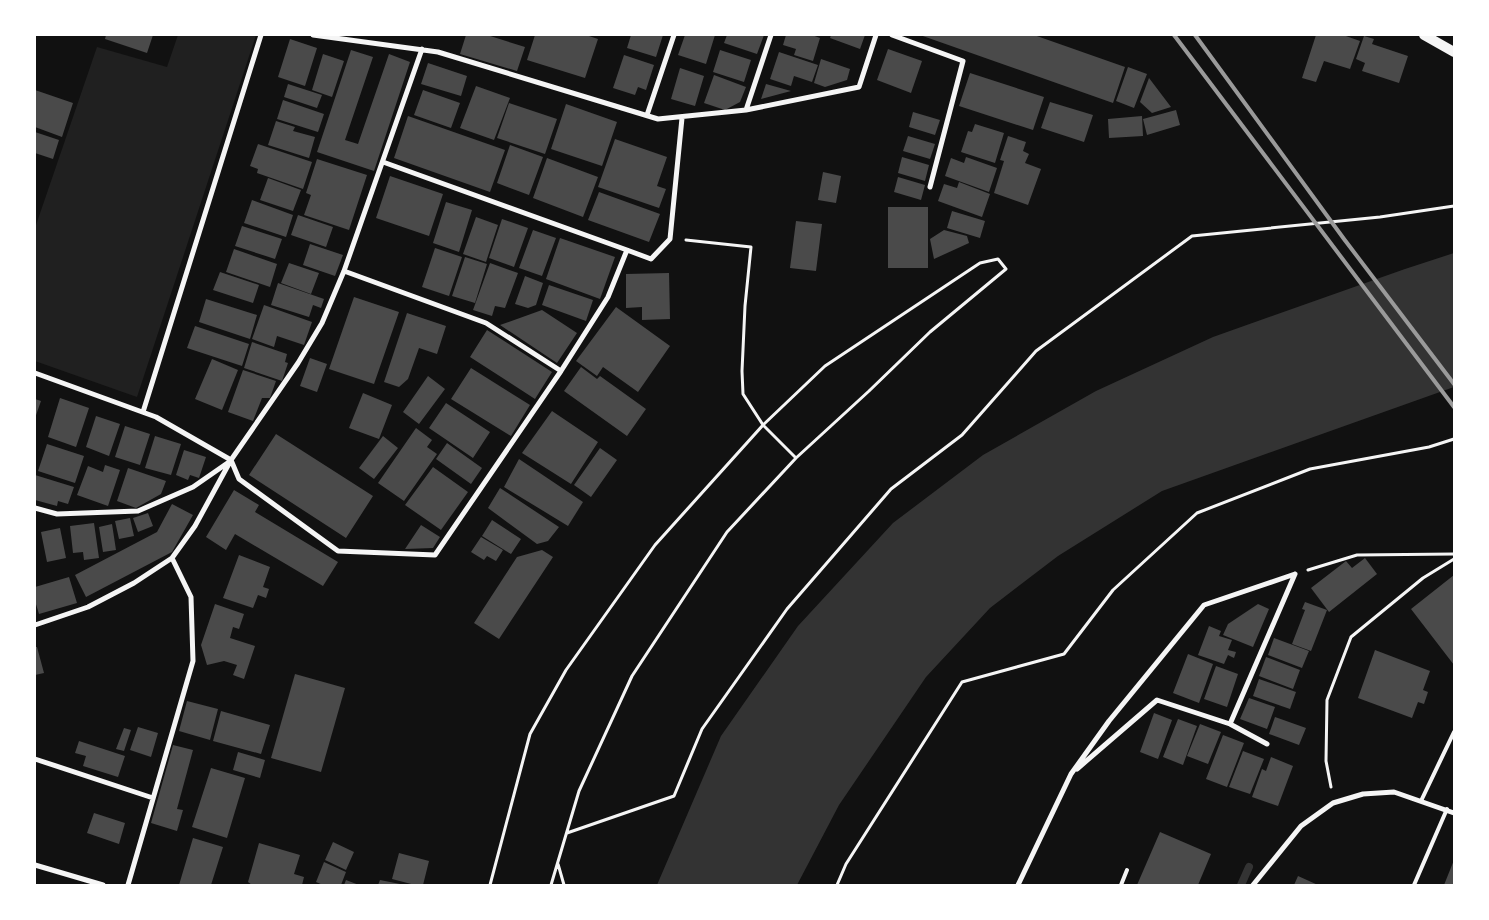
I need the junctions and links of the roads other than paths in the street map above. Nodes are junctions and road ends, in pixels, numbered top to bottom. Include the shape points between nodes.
1 (262, 35) edge
2 (313, 35) edge
3 (674, 35) edge
4 (771, 35) edge
5 (876, 35) edge
6 (892, 35) edge
7 (1424, 35) edge
8 (422, 49) junction
9 (1454, 52) edge
10 (746, 110) junction
11 (647, 115) junction
12 (682, 118) junction
13 (382, 162) junction
14 (930, 188) dead end
15 (627, 250) junction
16 (344, 271) junction
17 (561, 371) junction
18 (35, 373) edge
19 (143, 412) junction
20 (231, 460) junction
21 (35, 508) edge
22 (172, 558) junction
23 (35, 625) edge
24 (1230, 724) junction
25 (1454, 732) edge
26 (1267, 744) dead end
27 (35, 758) edge
28 (1071, 774) junction
29 (153, 798) junction
30 (1421, 800) junction
31 (1447, 810) junction
32 (1454, 813) edge
33 (35, 865) edge
34 (1127, 870) dead end
35 (103, 885) edge
36 (128, 885) edge
37 (1018, 885) edge
38 (1121, 885) edge
39 (1253, 885) edge
40 (1414, 885) edge

1 - 19 street
2 - 8 street
3 - 11 street
4 - 10 street
5 - 10 street via 859,87
6 - 14 street via 962,61
7 - 9 main road
8 - 11 street
8 - 13 street
10 - 12 street
11 - 12 street via 658,119
12 - 15 street via 670,239 651,259
13 - 15 street
13 - 16 street
15 - 17 street via 608,297
16 - 17 street via 486,323
16 - 20 street via 322,323
17 - 20 street via 435,555 338,551 240,478
18 - 19 street
19 - 20 street
20 - 21 street via 192,487 138,511 57,514
20 - 22 street via 195,526
22 - 23 street via 88,607
22 - 29 street via 191,597 193,661
24 - 26 street
24 - 28 street via 1158,700
24 - 28 street via 1295,574 1204,605 1109,721
25 - 30 lane
27 - 29 street
28 - 37 street
29 - 36 street
30 - 31 street
30 - 39 street via 1394,792 1363,794 1333,803 1301,826
31 - 32 street
31 - 40 lane
33 - 35 street
34 - 38 lane

